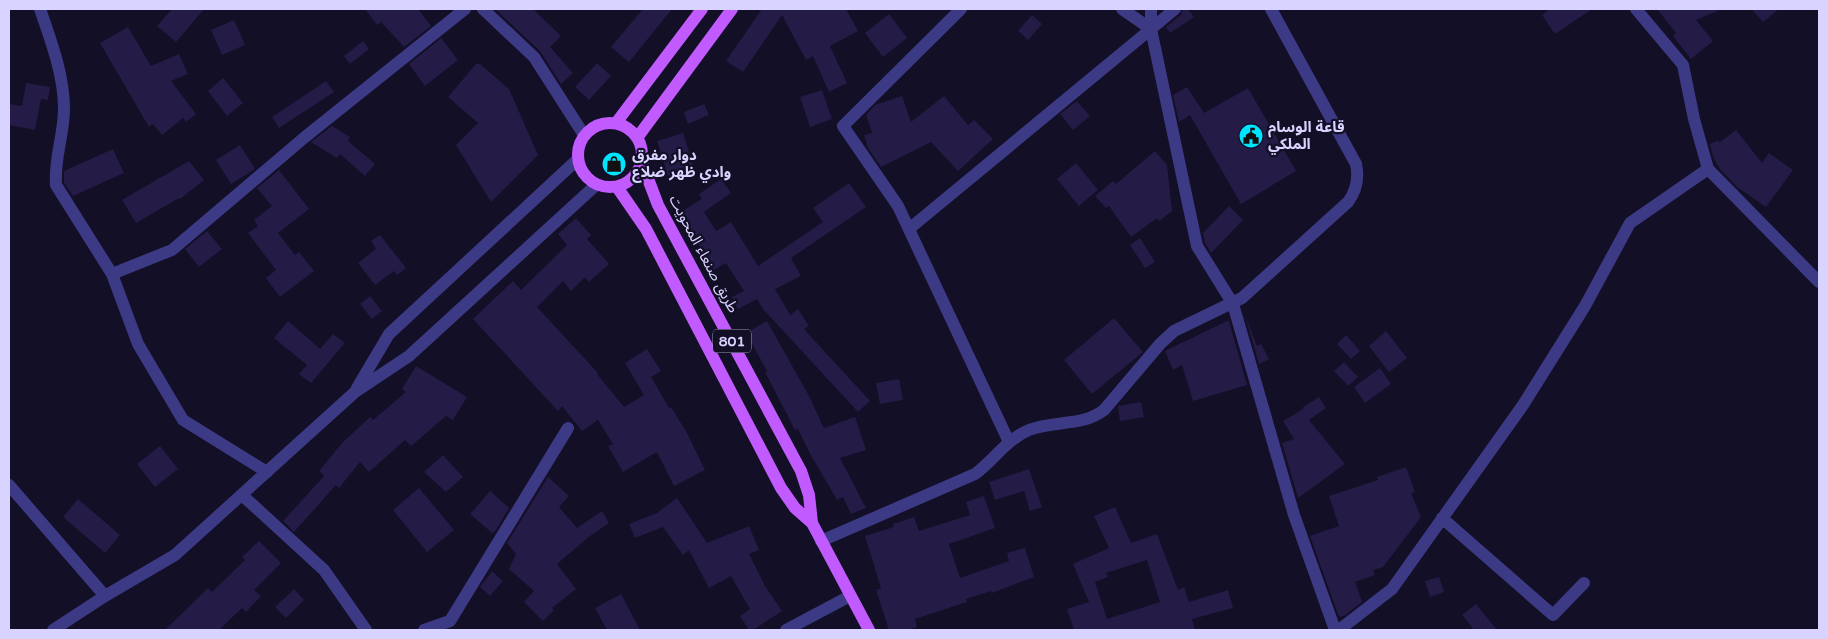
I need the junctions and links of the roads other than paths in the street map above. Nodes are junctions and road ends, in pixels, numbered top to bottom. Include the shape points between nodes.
1 (40, 9) edge
2 (465, 9) edge
3 (483, 9) edge
4 (702, 9) edge
5 (732, 9) edge
6 (961, 9) edge
7 (1122, 9) edge
8 (1151, 9) edge
9 (1175, 9) edge
10 (1271, 9) edge
11 (1636, 9) edge
12 (1151, 29) junction
13 (616, 123) junction
14 (584, 135) junction
15 (637, 138) junction
16 (578, 159) junction
17 (642, 162) junction
18 (1708, 169) junction
19 (596, 185) junction
20 (617, 187) junction
21 (909, 229) junction
22 (112, 274) junction
23 (1819, 282) edge
24 (1233, 304) junction
25 (355, 392) junction
26 (568, 428) dead end
27 (1009, 442) junction
28 (267, 472) junction
29 (9, 485) edge
30 (242, 495) junction
31 (1442, 518) junction
32 (812, 523) junction
33 (821, 541) junction
34 (1584, 583) dead end
35 (106, 596) junction
36 (850, 596) junction
37 (53, 630) edge
38 (366, 630) edge
39 (424, 630) edge
40 (786, 630) edge
41 (869, 630) edge
42 (1337, 630) edge

1 - 22 street via 58,61 64,110 55,170 56,185
2 - 22 street via 305,137 172,250
3 - 14 street via 534,57
4 - 13 main road
5 - 15 main road
6 - 21 street via 843,126 898,206
7 - 12 street
8 - 12 street
9 - 12 street
10 - 24 street via 1352,155 1358,172 1357,182 1343,207
11 - 18 street via 1683,64
12 - 21 street
12 - 24 street via 1197,246
13 - 14 main road via 593,127
13 - 15 main road via 628,128
14 - 16 main road via 578,146
15 - 17 main road
16 - 19 main road via 580,169
16 - 25 street via 390,334
17 - 20 main road via 627,183
17 - 32 main road, طريق صنعاء المحويت / 801 via 658,205 801,471 809,495
18 - 23 street
18 - 31 street via 1630,224 1585,306 1523,405
19 - 20 main road
19 - 25 street via 409,356
20 - 32 main road, طريق صنعاء المحويت / 801 via 646,229 781,488 795,508
21 - 27 street
22 - 28 street via 138,344 183,420
24 - 27 street via 1174,332 1097,416 1040,427
24 - 42 street via 1294,515
25 - 28 street
26 - 39 street via 450,621
27 - 33 street via 975,474
28 - 30 street
29 - 35 street
30 - 35 street via 175,555
30 - 38 street via 324,570
31 - 34 street via 1553,616
31 - 42 street via 1392,589
32 - 33 main road, طريق صنعاء المحويت / 801
33 - 36 main road, طريق صنعاء المحويت / 801
35 - 37 street
36 - 40 street
36 - 41 main road, طريق صنعاء المحويت / 801

